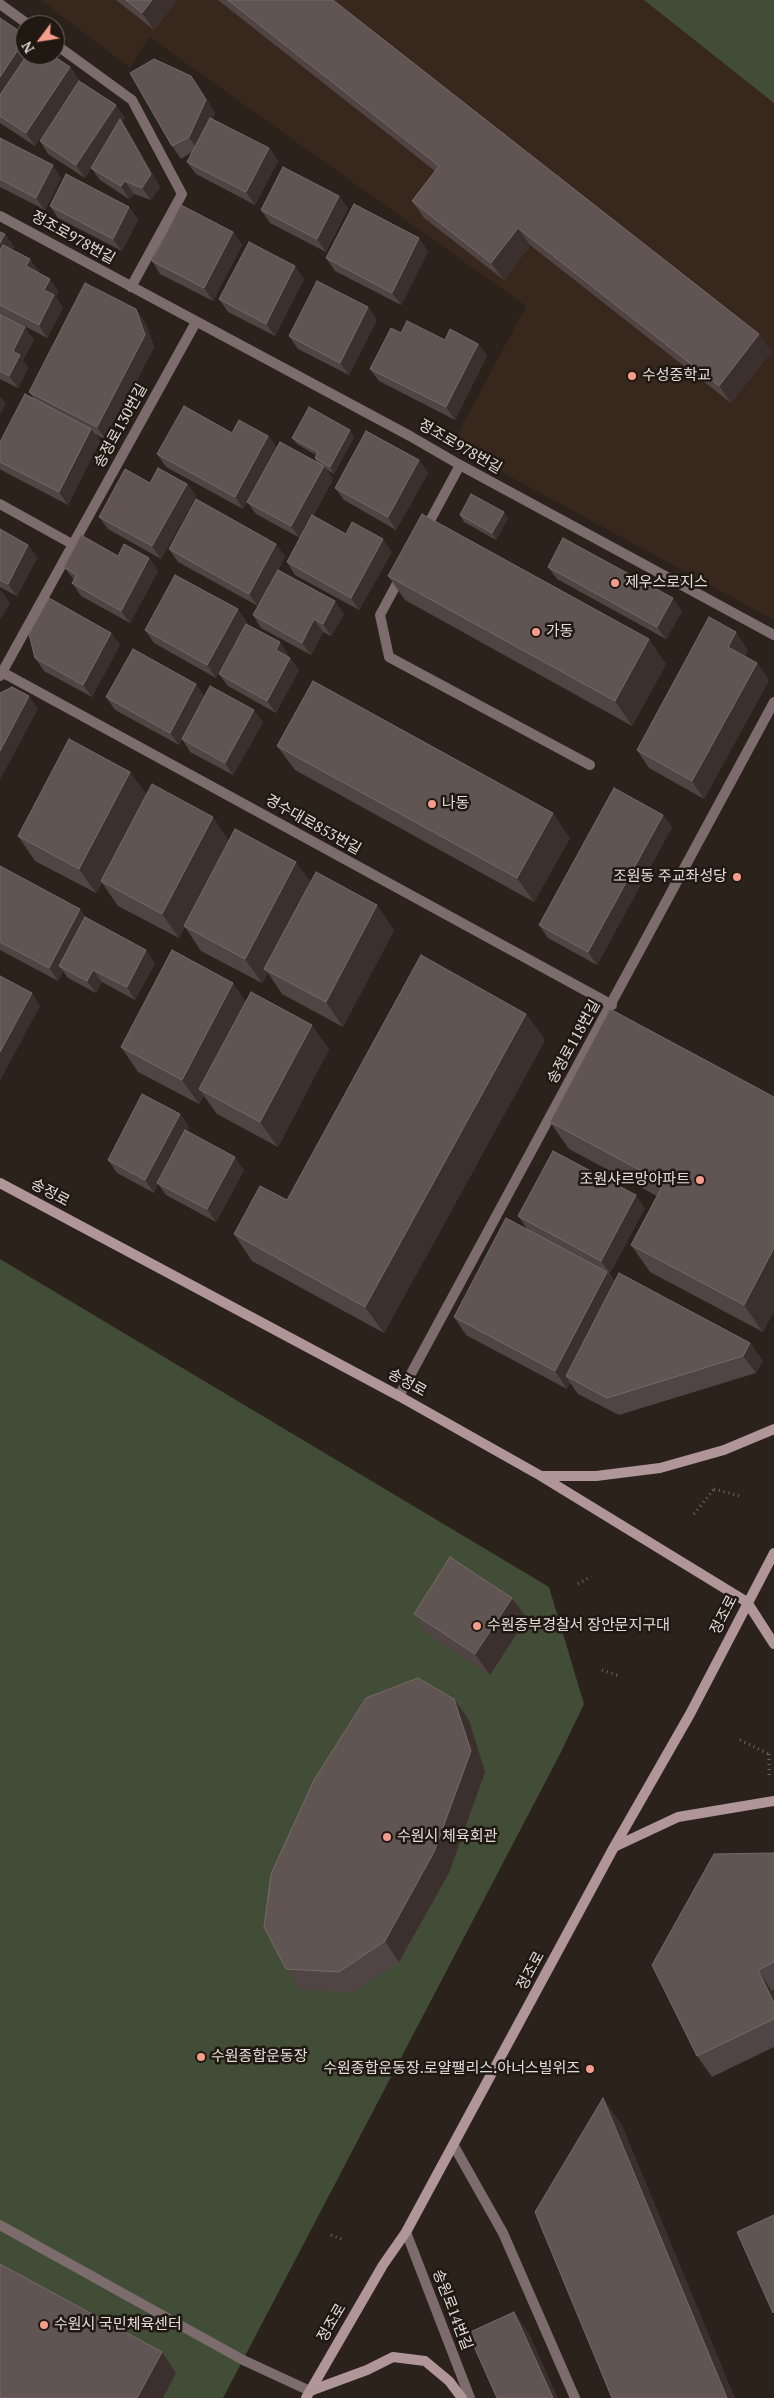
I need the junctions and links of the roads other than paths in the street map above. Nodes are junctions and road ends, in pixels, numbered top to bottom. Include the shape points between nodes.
1 (0, 4) edge
2 (15, 15) edge
3 (65, 51) edge
4 (0, 216) edge
5 (131, 287) junction
6 (196, 322) junction
7 (460, 465) junction
8 (0, 504) edge
9 (422, 536) edge
10 (72, 544) junction
11 (408, 562) edge
12 (774, 635) edge
13 (1, 673) edge
14 (774, 702) edge
15 (590, 765) dead end
16 (612, 1005) junction
17 (0, 1183) edge
18 (399, 1396) junction
19 (774, 1429) edge
20 (541, 1476) junction
21 (774, 1553) edge
22 (747, 1602) junction
23 (774, 1644) edge
24 (774, 1801) edge
25 (614, 1847) junction
26 (454, 2146) junction
27 (0, 2225) edge
28 (406, 2232) junction
29 (308, 2394) edge
30 (462, 2398) edge
31 (470, 2398) edge
32 (575, 2398) edge

1 - 2 street
3 - 5 street via 132,100 182,194
4 - 5 street, 정조로978번길
5 - 6 street, 정조로978번길
6 - 7 street, 정조로978번길
6 - 10 street, 송정로130번길
7 - 9 street
7 - 12 street, 정조로978번길
8 - 10 street
10 - 13 street, 송정로130번길
11 - 15 street via 380,615 389,657
13 - 16 street, 경수대로853번길
14 - 16 street, 송정로118번길
16 - 18 street, 송정로118번길
17 - 18 street, 송정로
18 - 20 street, 송정로
19 - 20 street via 724,1450 660,1468 596,1476
20 - 22 street, 송정로
21 - 22 street, 정조로
22 - 23 street, 송정로
22 - 25 street, 정조로 via 690,1714
24 - 25 street via 678,1817
25 - 26 street, 정조로
26 - 28 street, 정조로
26 - 32 street via 503,2233
27 - 29 street
28 - 29 street, 정조로 via 383,2265
28 - 31 street, 송원로14번길
29 - 30 street via 393,2357 424,2361 449,2381

